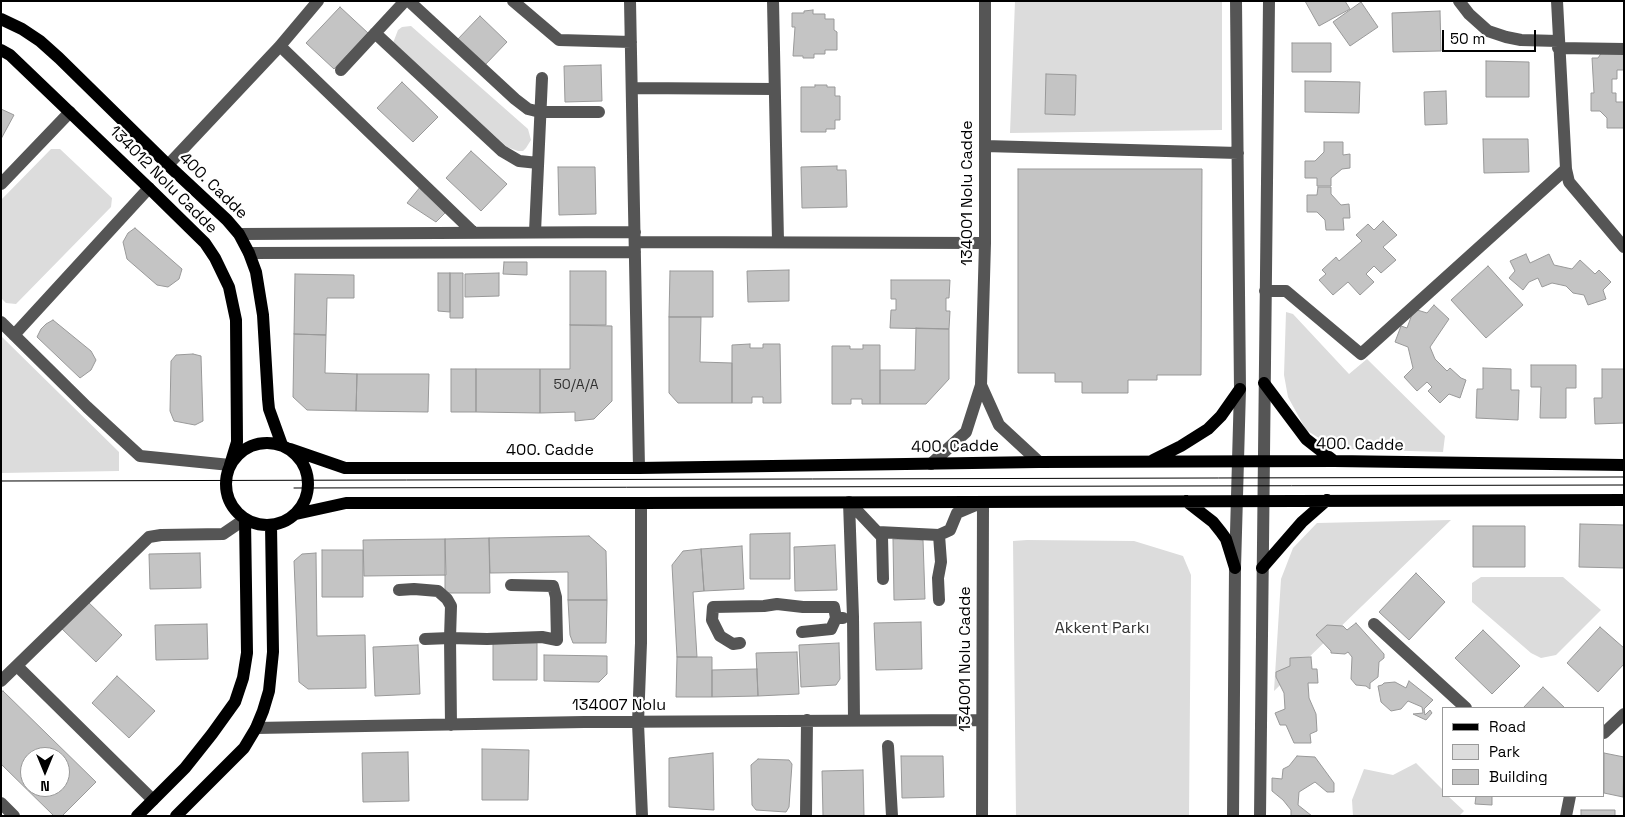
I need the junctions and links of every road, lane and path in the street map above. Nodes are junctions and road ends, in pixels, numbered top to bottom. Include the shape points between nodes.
1 (318, 1) edge
2 (405, 1) edge
3 (409, 1) edge
4 (513, 1) edge
5 (630, 1) edge
6 (773, 1) edge
7 (985, 1) edge
8 (1236, 1) edge
9 (1269, 1) edge
10 (1459, 1) edge
11 (1557, 1) edge
12 (1, 19) edge
13 (376, 33) junction
14 (631, 42) junction
15 (1558, 45) junction
16 (280, 46) junction
17 (1624, 49) edge
18 (1, 50) edge
19 (341, 70) dead end
20 (542, 78) dead end
21 (632, 88) junction
22 (774, 89) junction
23 (70, 112) junction
24 (540, 112) junction
25 (599, 112) dead end
26 (985, 146) junction
27 (1238, 153) junction
28 (538, 163) junction
29 (168, 165) junction
30 (1566, 170) junction
31 (1, 184) edge
32 (149, 188) junction
33 (474, 232) junction
34 (535, 232) junction
35 (238, 234) junction
36 (778, 241) junction
37 (635, 242) junction
38 (985, 243) junction
39 (1624, 247) edge
40 (249, 253) junction
41 (1265, 291) junction
42 (1, 322) edge
43 (14, 335) junction
44 (1264, 383) junction
45 (981, 385) junction
46 (1240, 389) junction
47 (286, 447) junction
48 (1239, 461) junction
49 (1264, 461) junction
50 (1334, 461) junction
51 (1039, 462) junction
52 (1151, 462) junction
53 (230, 464) junction
54 (931, 464) junction
55 (1624, 465) edge
56 (639, 468) junction
57 (1327, 500) junction
58 (1624, 500) edge
59 (1186, 501) junction
60 (1237, 501) junction
61 (1264, 501) junction
62 (849, 502) junction
63 (983, 502) junction
64 (641, 504) junction
65 (296, 514) junction
66 (245, 519) junction
67 (272, 525) junction
68 (878, 532) junction
69 (940, 535) junction
70 (1235, 568) junction
71 (1262, 568) junction
72 (883, 578) dead end
73 (511, 585) dead end
74 (399, 590) dead end
75 (939, 600) dead end
76 (853, 617) junction
77 (836, 618) junction
78 (1374, 624) dead end
79 (802, 632) dead end
80 (450, 638) junction
81 (425, 640) dead end
82 (740, 643) dead end
83 (17, 666) junction
84 (1, 681) edge
85 (1465, 707) edge
86 (1624, 714) edge
87 (807, 720) junction
88 (854, 720) junction
89 (982, 720) junction
90 (638, 723) junction
91 (451, 725) junction
92 (256, 728) junction
93 (1605, 732) edge
94 (888, 746) dead end
95 (1566, 798) edge
96 (153, 800) junction
97 (1, 803) edge
98 (14, 816) edge
99 (137, 816) edge
100 (177, 816) edge
101 (642, 816) edge
102 (806, 816) edge
103 (892, 816) edge
104 (982, 816) edge
105 (1233, 816) edge
106 (1260, 816) edge
107 (1566, 816) edge

1 - 16 street
2 - 13 street
3 - 24 street via 515,99 528,109
4 - 14 street via 559,40
5 - 14 street
6 - 22 street
7 - 26 street, 134001 Nolu Cadde
8 - 27 street
9 - 41 street
10 - 15 street via 1488,31
11 - 15 street
12 - 29 main road, 400. Cadde via 40,41
13 - 19 street
13 - 28 street via 502,151 519,160
14 - 21 street
15 - 17 street
15 - 30 street
16 - 29 street
16 - 33 street
18 - 23 main road, 134012 Nolu Cadde
20 - 24 street
21 - 22 street
21 - 37 street
22 - 36 street
23 - 31 street
23 - 32 main road, 134012 Nolu Cadde
24 - 25 street
24 - 28 street
26 - 27 street
26 - 38 street, 134001 Nolu Cadde
27 - 46 street
28 - 34 street
29 - 35 main road, 400. Cadde
30 - 39 street via 1569,182
30 - 41 street via 1361,354 1286,291
32 - 43 street
32 - 53 main road, 134012 Nolu Cadde via 205,243 224,273 234,304 237,442
33 - 34 street
33 - 35 street
34 - 37 street
35 - 40 main road, 400. Cadde
36 - 37 street
36 - 38 street
37 - 40 street
37 - 56 street
38 - 45 street, 134001 Nolu Cadde
40 - 47 main road, 400. Cadde via 260,292 269,409
41 - 44 street
42 - 43 street
43 - 53 street via 140,456
44 - 49 street
44 - 50 main road via 1306,439
45 - 51 street, 134001 Nolu Cadde via 999,425
45 - 54 street, 134001 Nolu Cadde via 966,432
46 - 48 street
46 - 52 main road via 1208,429
47 - 53 main road via 270,442 258,443 242,451
47 - 56 main road, 400. Cadde via 345,468
47 - 65 main road via 299,457 308,480 303,504
48 - 49 main road, 400. Cadde
48 - 52 main road, 400. Cadde
48 - 60 street
49 - 50 main road, 400. Cadde
49 - 61 street
50 - 55 main road, 400. Cadde
51 - 52 main road, 400. Cadde
51 - 54 main road, 400. Cadde
53 - 66 main road via 225,481 228,501
54 - 56 main road, 400. Cadde
57 - 58 main road
57 - 61 main road
57 - 71 main road via 1302,522
59 - 60 main road
59 - 63 main road
59 - 70 main road via 1221,532
60 - 61 main road
60 - 70 street
61 - 71 street
62 - 63 main road
62 - 64 main road
62 - 68 street
62 - 76 street
63 - 69 street via 957,513 950,530
63 - 89 street, 134001 Nolu Cadde
64 - 65 main road via 346,503
64 - 90 street
65 - 67 main road
66 - 67 main road
66 - 83 street via 223,534 149,537
66 - 96 main road via 247,653 235,702 185,768
67 - 92 main road via 273,652 270,691
68 - 69 street
68 - 72 street via 882,537
69 - 75 street
70 - 105 street
71 - 106 street
73 - 80 street via 553,586 556,640 542,637
74 - 80 street via 438,591 447,599 451,606
76 - 77 street
76 - 88 street
77 - 79 street via 831,629
77 - 82 street via 834,607 777,604 712,607 712,620 720,636 733,644
78 - 85 street
80 - 81 street
80 - 91 street
83 - 84 street
83 - 96 street
86 - 93 street
87 - 88 street, 134007 Nolu
87 - 90 street, 134007 Nolu
87 - 102 street
88 - 89 street, 134007 Nolu
89 - 104 street, 134001 Nolu Cadde
90 - 91 street, 134007 Nolu
90 - 101 street
91 - 92 street, 134007 Nolu
92 - 100 main road via 244,748
94 - 103 street
95 - 107 street
96 - 99 main road
97 - 98 street

